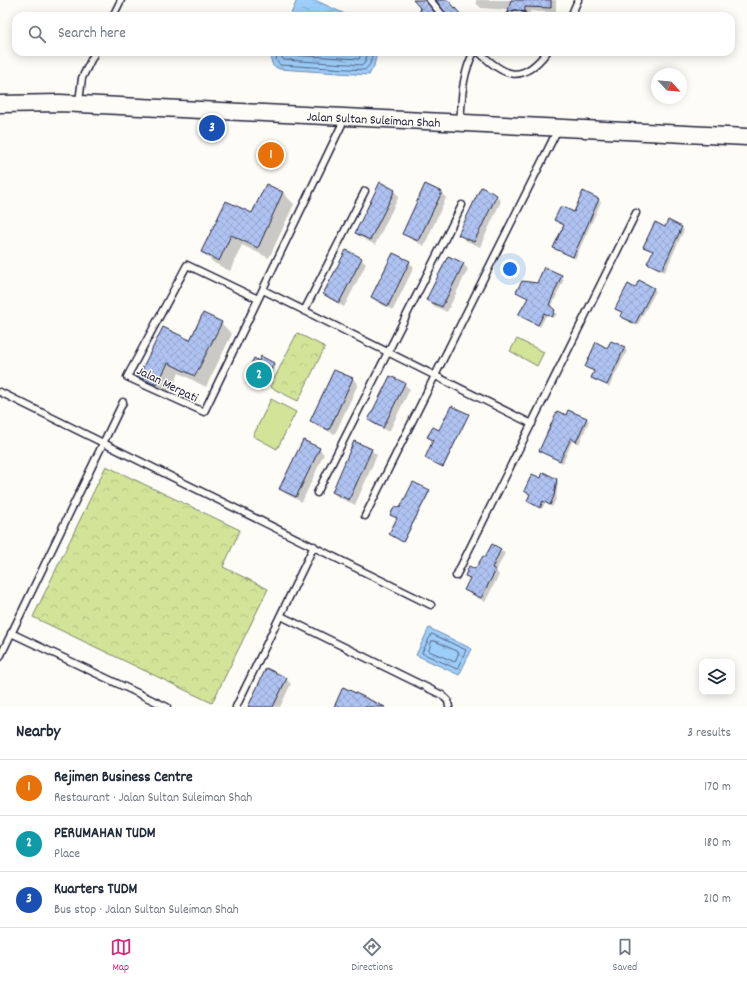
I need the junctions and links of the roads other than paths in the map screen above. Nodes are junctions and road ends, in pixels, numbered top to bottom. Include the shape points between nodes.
1 (121, 0) edge
2 (430, 0) edge
3 (578, 0) edge
4 (115, 12) edge
5 (440, 12) edge
6 (573, 12) edge
7 (93, 56) edge
8 (472, 56) edge
9 (484, 56) edge
10 (543, 56) edge
11 (0, 104) edge
12 (79, 104) junction
13 (346, 117) junction
14 (460, 123) junction
15 (558, 127) junction
16 (747, 137) edge
17 (365, 191) dead end
18 (462, 205) dead end
19 (636, 213) dead end
20 (262, 290) junction
21 (258, 299) junction
22 (304, 311) junction
23 (388, 352) junction
24 (435, 376) junction
25 (0, 392) edge
26 (123, 402) dead end
27 (532, 424) junction
28 (104, 442) junction
29 (317, 493) dead end
30 (365, 516) dead end
31 (314, 546) junction
32 (456, 576) dead end
33 (431, 605) dead end
34 (280, 616) junction
35 (11, 633) junction
36 (0, 657) edge
37 (167, 707) edge
38 (236, 707) edge
39 (449, 707) edge

1 - 4 lane
2 - 5 lane
3 - 6 lane
7 - 12 lane via 82,78
8 - 14 lane via 464,75
9 - 10 lane via 502,71 514,74 526,72
11 - 12 street, Jalan Sultan Suleiman Shah
12 - 13 street, Jalan Sultan Suleiman Shah
13 - 14 street, Jalan Sultan Suleiman Shah
13 - 20 lane, Jalan Merpati
14 - 15 street, Jalan Sultan Suleiman Shah
15 - 16 street, Jalan Sultan Suleiman Shah
15 - 24 lane
17 - 22 lane
18 - 23 lane
19 - 27 lane
20 - 21 lane, Jalan Merpati
20 - 22 lane
21 - 21 lane, Jalan Merpati via 204,412 127,377 187,265
22 - 23 lane
23 - 24 lane
23 - 29 lane
24 - 27 lane
24 - 30 lane
25 - 28 lane
26 - 28 lane
27 - 32 lane
28 - 31 lane
28 - 35 lane
31 - 33 lane
31 - 34 lane
34 - 38 lane
34 - 39 lane via 442,695 448,701
35 - 36 lane
35 - 37 lane

